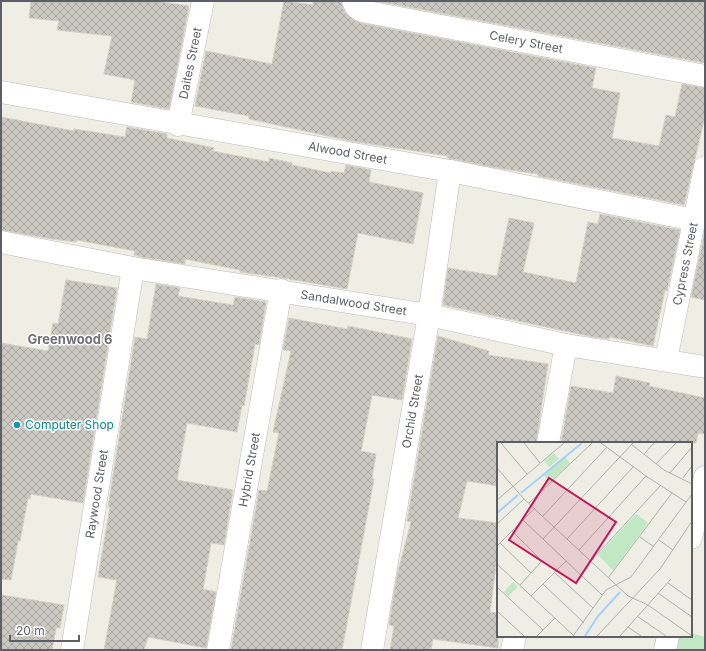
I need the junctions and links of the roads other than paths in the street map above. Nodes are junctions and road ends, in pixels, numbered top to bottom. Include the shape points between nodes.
1 (203, 1) edge
2 (353, 1) edge
3 (705, 76) edge
4 (1, 92) edge
5 (178, 125) junction
6 (705, 167) edge
7 (450, 171) junction
8 (694, 220) junction
9 (1, 242) edge
10 (133, 268) junction
11 (281, 290) junction
12 (429, 315) junction
13 (566, 345) junction
14 (666, 360) junction
15 (705, 367) edge
16 (548, 442) edge
17 (705, 477) edge
18 (692, 534) edge
19 (515, 637) edge
20 (668, 637) edge
21 (72, 650) edge
22 (218, 650) edge
23 (372, 650) edge
24 (512, 650) edge
25 (665, 650) edge

1 - 5 street, Daites Street
2 - 3 street, Celery Street via 362,11
4 - 5 street, Alwood Street
5 - 7 street, Alwood Street
6 - 8 street, Cypress Street
7 - 8 street, Alwood Street
7 - 12 street, Orchid Street
8 - 14 street, Cypress Street
9 - 10 street, Sandalwood Street
10 - 11 street, Sandalwood Street
10 - 21 street, Raywood Street
11 - 12 street, Sandalwood Street
11 - 22 street, Hybrid Street
12 - 13 street, Sandalwood Street
12 - 23 street, Orchid Street
13 - 14 street, Sandalwood Street
13 - 16 street
14 - 15 street, Sandalwood Street
17 - 18 street
19 - 24 street
20 - 25 street

